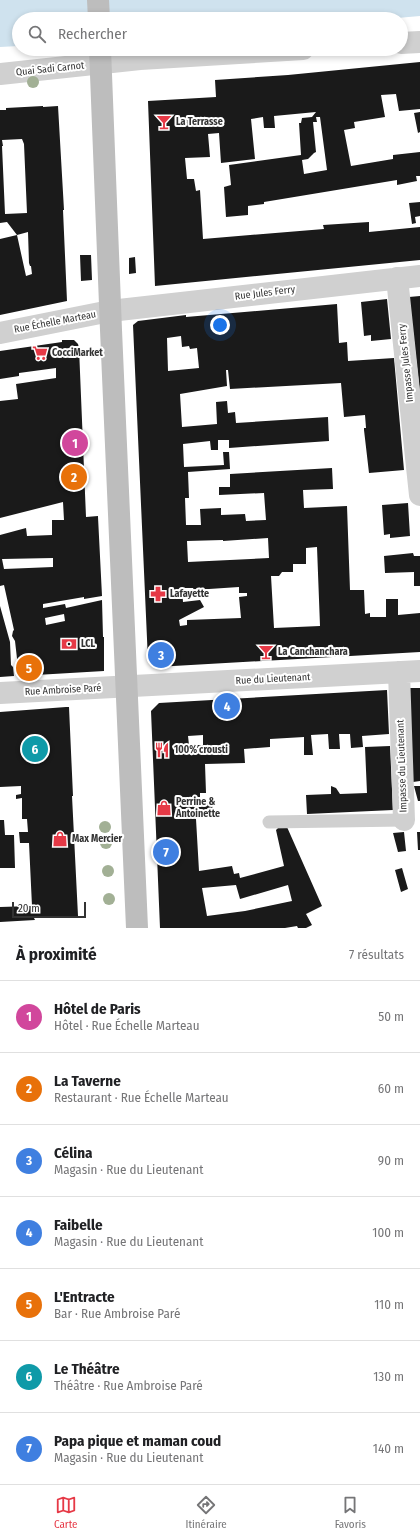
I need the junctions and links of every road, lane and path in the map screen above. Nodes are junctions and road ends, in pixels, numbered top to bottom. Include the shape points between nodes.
1 (98, 0) edge
2 (99, 12) edge
3 (420, 42) edge
4 (408, 43) edge
5 (101, 56) edge
6 (188, 56) edge
7 (0, 74) edge
8 (420, 276) edge
9 (397, 278) junction
10 (110, 311) junction
11 (0, 333) edge
12 (420, 495) edge
13 (410, 671) edge
14 (126, 686) junction
15 (0, 692) edge
16 (404, 820) joint
17 (269, 822) dead end
18 (137, 928) edge

1 - 2 main road
3 - 4 street
5 - 6 street, Quai Sadi Carnot
5 - 7 street, Quai Sadi Carnot
5 - 10 main road
8 - 9 street, Rue Jules Ferry
9 - 10 street, Rue Jules Ferry
9 - 12 street, Impasse Jules Ferry
10 - 11 street, Rue Échelle Marteau
10 - 14 main road
13 - 14 street, Rue du Lieutenant
13 - 16 street, Impasse du Lieutenant
14 - 15 street, Rue Ambroise Paré
14 - 18 main road
16 - 17 lane, Impasse du Lieutenant

